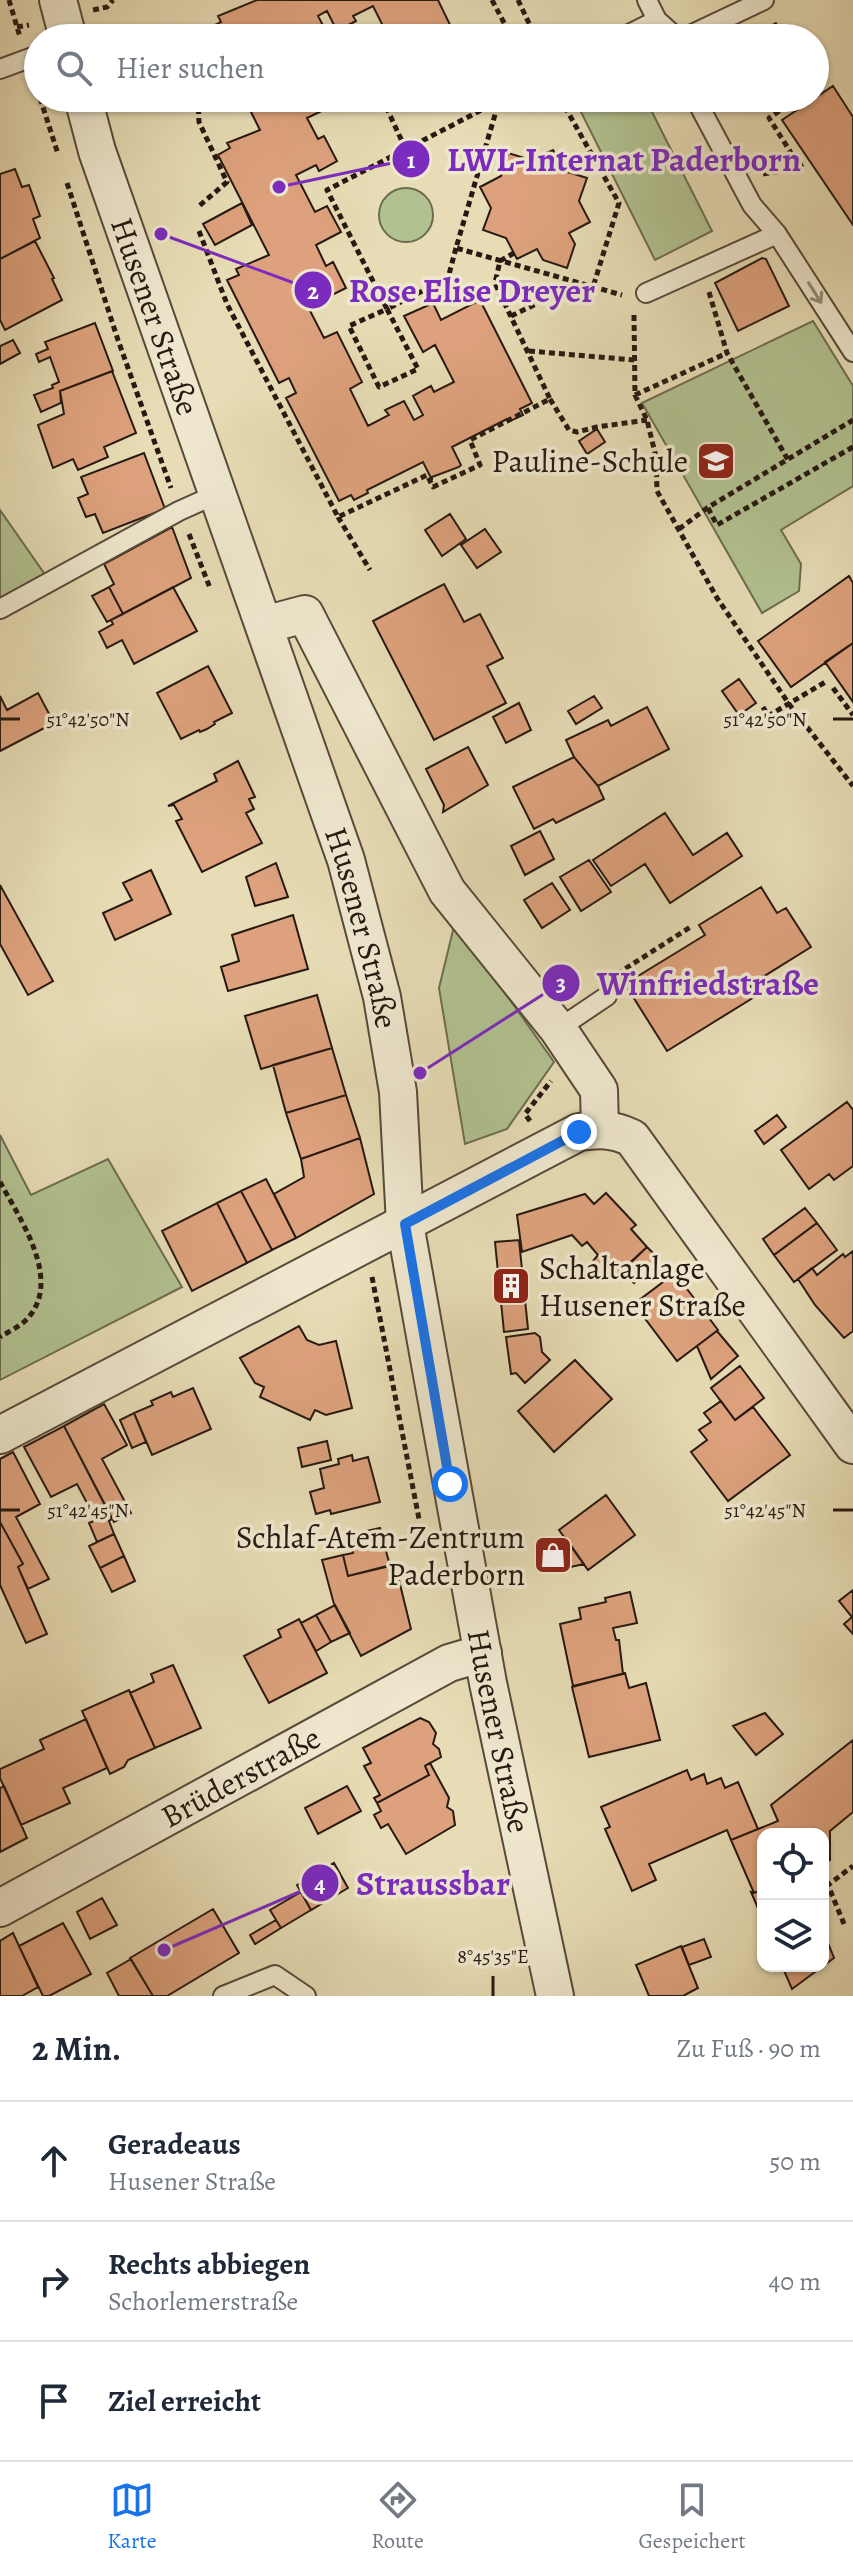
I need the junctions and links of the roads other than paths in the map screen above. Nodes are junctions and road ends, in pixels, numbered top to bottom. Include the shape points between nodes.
1 (58, 0) edge
2 (647, 0) edge
3 (764, 0) edge
4 (657, 20) junction
5 (64, 24) edge
6 (649, 24) edge
7 (661, 24) edge
8 (713, 24) edge
9 (24, 60) edge
10 (0, 69) edge
11 (87, 112) edge
12 (702, 112) edge
13 (777, 234) junction
14 (640, 296) road end
15 (853, 352) edge
16 (217, 494) junction
17 (0, 609) edge
18 (264, 625) junction
19 (607, 996) dead end
20 (565, 1040) junction
21 (600, 1128) junction
22 (393, 1230) junction
23 (0, 1435) edge
24 (853, 1445) edge
25 (483, 1653) junction
26 (0, 1908) edge
27 (223, 1996) edge
28 (306, 1996) edge
29 (555, 1996) edge

1 - 5 street
2 - 4 lane
3 - 8 lane
4 - 6 lane
4 - 7 lane
9 - 10 lane
11 - 16 street, Husener Straße
12 - 13 lane via 752,205
13 - 14 lane
13 -> 15 lane
16 - 17 lane
16 - 18 street, Husener Straße
18 - 20 street via 305,614 447,891
18 - 22 street, Husener Straße via 346,860 382,997 398,1092
19 - 20 lane
20 - 21 street via 599,1090
21 - 22 street via 579,1132
21 - 24 street via 632,1138
22 - 23 street
22 - 25 street, Husener Straße
25 - 26 street, Brüderstraße via 449,1663
25 - 29 street, Husener Straße
27 - 28 lane via 275,1975

